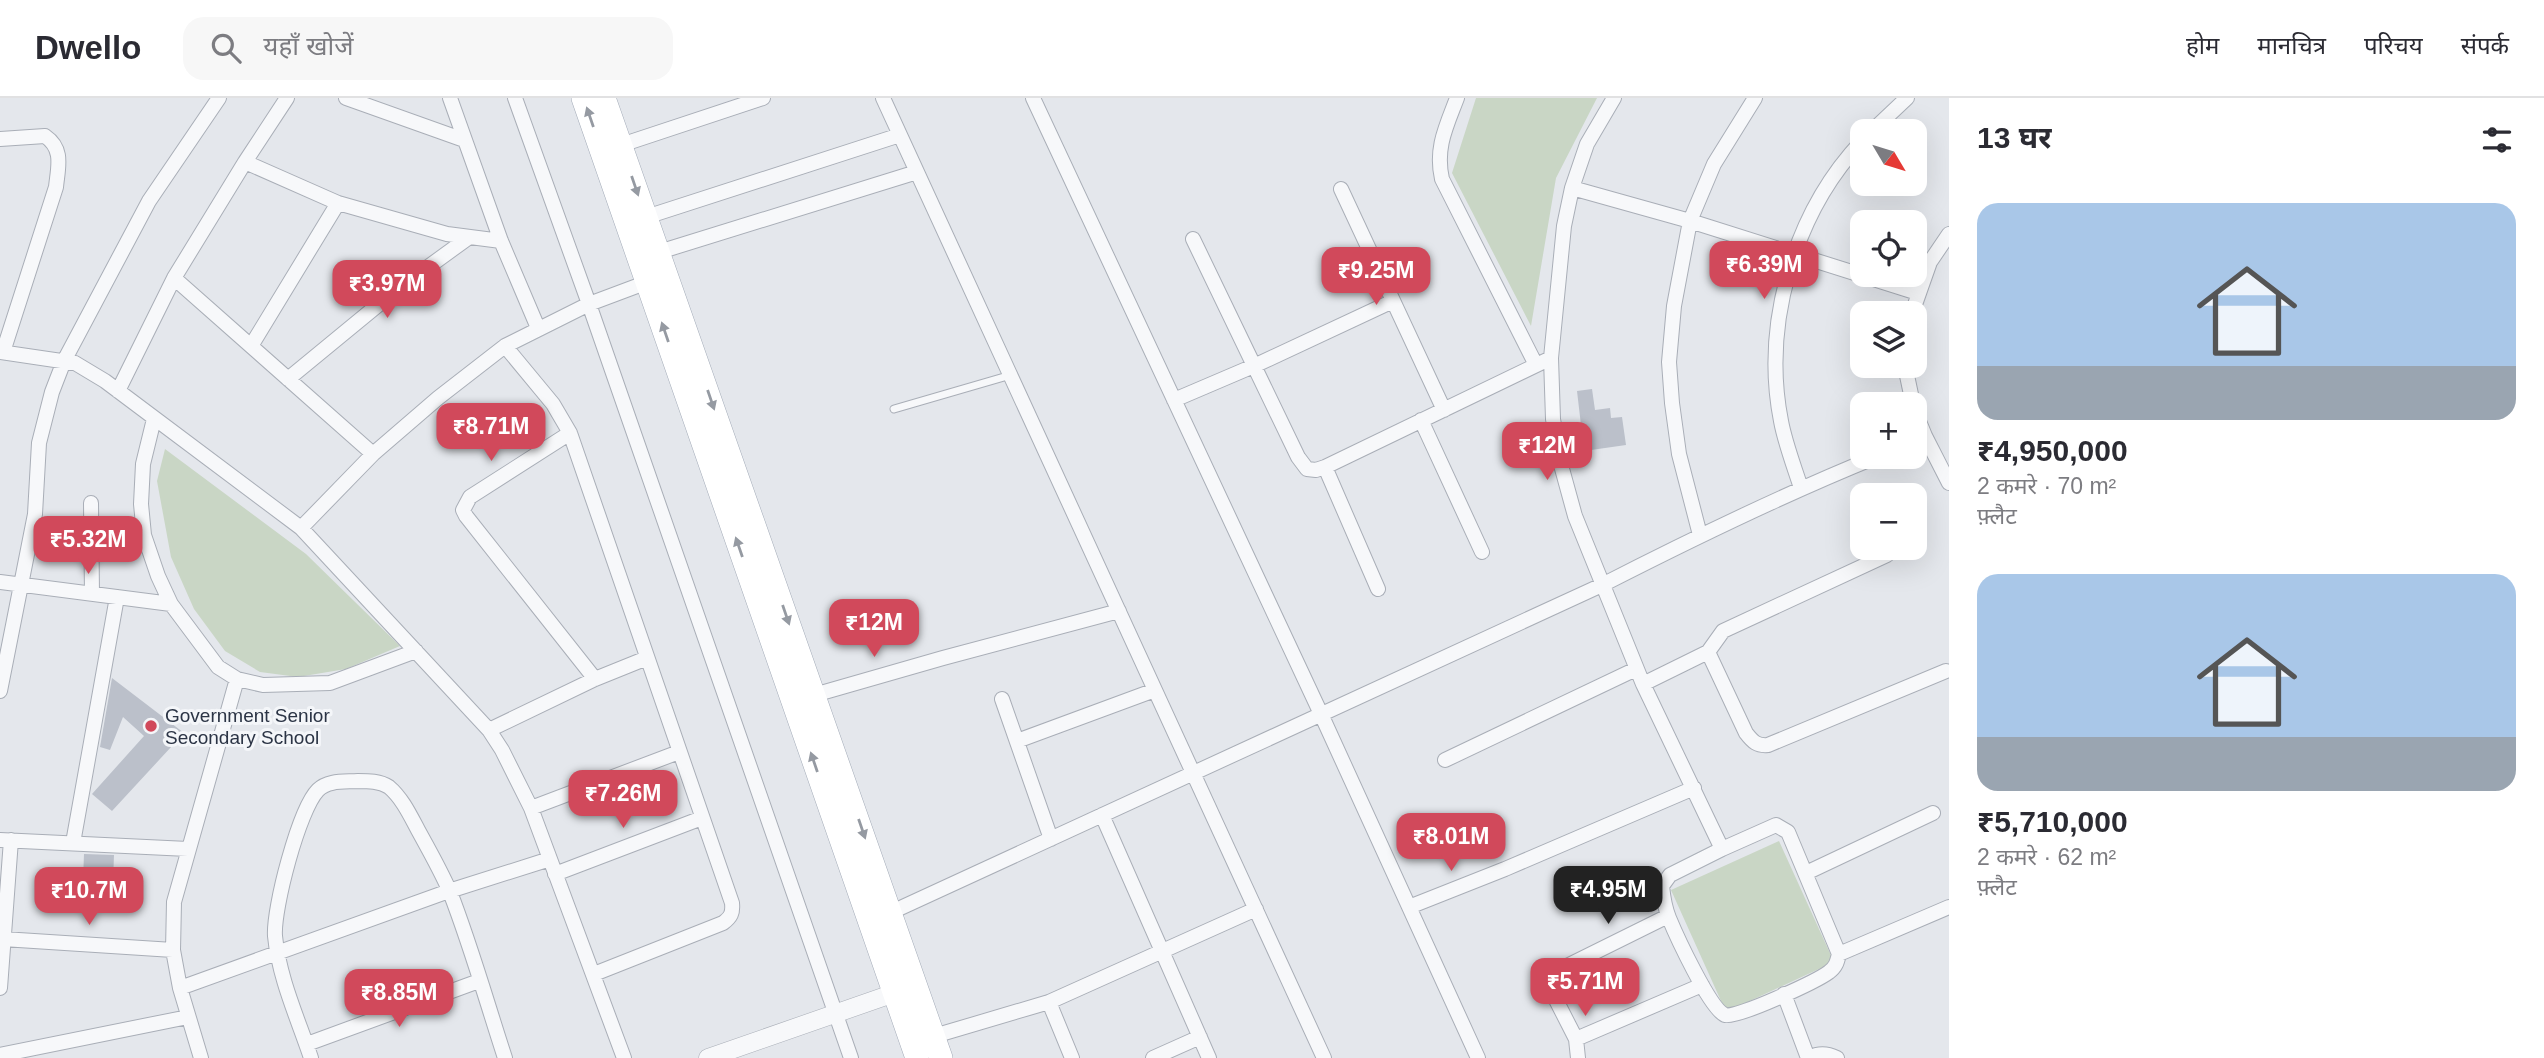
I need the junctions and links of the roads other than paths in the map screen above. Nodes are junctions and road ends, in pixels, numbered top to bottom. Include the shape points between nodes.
1 (219, 98) edge
2 (287, 98) edge
3 (346, 98) edge
4 (450, 98) edge
5 (515, 98) edge
6 (583, 98) edge
7 (604, 98) edge
8 (763, 98) edge
9 (883, 98) edge
10 (1033, 98) edge
11 (1457, 98) edge
12 (1614, 98) edge
13 (1755, 98) edge
14 (1907, 98) edge
15 (1885, 119) edge
16 (900, 135) junction
17 (0, 139) edge
18 (464, 140) junction
19 (621, 145) junction
20 (1850, 157) edge
21 (245, 162) junction
22 (917, 172) junction
23 (1572, 188) junction
24 (1340, 189) dead end
25 (338, 203) junction
26 (646, 217) junction
27 (1690, 221) junction
28 (1949, 234) edge
29 (468, 238) junction
30 (1193, 239) dead end
31 (501, 241) junction
32 (659, 252) junction
33 (1794, 254) junction
34 (174, 278) junction
35 (657, 279) junction
36 (1918, 293) junction
37 (1393, 301) junction
38 (1916, 301) edge
39 (589, 304) junction
40 (538, 328) junction
41 (251, 345) junction
42 (505, 346) junction
43 (1, 352) edge
44 (1550, 358) junction
45 (64, 361) junction
46 (1256, 365) junction
47 (1536, 365) junction
48 (1011, 375) junction
49 (288, 379) junction
50 (118, 391) junction
51 (1174, 400) junction
52 (894, 409) dead end
53 (1444, 410) junction
54 (154, 419) junction
55 (1421, 421) junction
56 (570, 433) junction
57 (1927, 450) edge
58 (373, 454) junction
59 (1325, 467) junction
60 (1850, 468) edge
61 (1949, 483) edge
62 (1801, 488) junction
63 (91, 503) dead end
64 (301, 528) junction
65 (1700, 535) junction
66 (1482, 552) dead end
67 (1875, 560) edge
68 (0, 582) edge
69 (20, 585) junction
70 (1602, 585) junction
71 (1378, 589) dead end
72 (92, 594) junction
73 (117, 597) junction
74 (171, 604) junction
75 (1119, 611) junction
76 (416, 651) junction
77 (1708, 652) junction
78 (647, 658) junction
79 (1636, 669) junction
80 (1946, 671) dead end
81 (237, 679) junction
82 (595, 679) junction
83 (1643, 684) junction
84 (1155, 690) junction
85 (0, 691) edge
86 (814, 695) junction
87 (1002, 699) dead end
88 (1321, 714) junction
89 (489, 730) junction
90 (1017, 741) junction
91 (679, 752) junction
92 (1445, 760) dead end
93 (1193, 773) junction
94 (1694, 788) junction
95 (531, 808) junction
96 (1933, 813) dead end
97 (1102, 815) junction
98 (702, 818) junction
99 (1051, 839) junction
100 (6, 840) edge
101 (73, 843) junction
102 (188, 849) junction
103 (1722, 849) junction
104 (550, 859) junction
105 (1806, 873) junction
106 (555, 874) junction
107 (449, 891) junction
108 (1409, 907) junction
109 (1949, 907) edge
110 (1256, 909) junction
111 (891, 912) junction
112 (1668, 916) junction
113 (870, 922) junction
114 (3, 939) junction
115 (173, 950) junction
116 (1162, 951) junction
117 (278, 952) junction
118 (1839, 954) junction
119 (594, 974) junction
120 (480, 981) junction
121 (1702, 985) junction
122 (0, 988) edge
123 (180, 988) junction
124 (905, 990) junction
125 (1784, 994) junction
126 (1049, 1002) junction
127 (836, 1014) junction
128 (188, 1017) junction
129 (934, 1036) junction
130 (1200, 1037) junction
131 (1576, 1039) junction
132 (309, 1051) edge
133 (0, 1055) edge
134 (201, 1058) edge
135 (505, 1058) edge
136 (624, 1058) edge
137 (708, 1058) edge
138 (851, 1058) edge
139 (917, 1058) edge
140 (942, 1058) edge
141 (1072, 1058) edge
142 (1153, 1058) edge
143 (1209, 1058) edge
144 (1324, 1058) edge
145 (1478, 1058) edge
146 (1578, 1058) edge
147 (1808, 1058) edge
148 (1837, 1058) edge

1 - 45 street via 149,201
2 - 21 street
3 - 18 street
4 - 18 street
5 - 39 street
35 -> 6 main road
7 - 19 main road
8 - 19 street
9 - 16 street
10 - 51 street
11 - 47 street via 1440,145 1442,179
12 - 23 street via 1587,144
13 - 27 street via 1714,163
14 - 15 street
16 - 22 street
16 - 26 street
17 - 43 street via 45,136 57,146 60,158 56,187
18 - 31 street
19 -> 26 main road
20 - 33 street via 1822,194
21 - 25 street
21 - 34 street
22 - 32 street
22 - 48 street
23 - 27 street
23 - 44 street
24 - 37 street
25 - 29 street
25 - 41 street
26 - 32 main road
27 - 33 street
27 - 65 street via 1669,362 1679,454
28 - 36 street via 1930,262
29 - 31 street
29 - 49 street
30 - 46 street
31 - 40 street
32 - 35 main road
33 - 36 street
33 - 62 street via 1782,300 1777,389 1781,421
34 - 41 street
34 - 50 street
35 - 39 street
35 -> 86 main road
113 -> 35 main road
36 - 38 street
37 - 46 street
37 - 53 street
39 - 40 street
39 - 127 street
40 - 42 street
41 - 49 street
42 - 56 street
42 - 58 street
43 - 45 street
44 - 47 street
44 - 70 street via 1561,466
45 - 50 street via 75,363
45 - 69 street via 39,443 34,514
46 - 51 street
46 - 59 street via 1298,457 1307,468
47 - 53 street
48 - 52 lane
48 - 75 street
49 - 58 street
50 - 54 street
51 - 88 street
53 - 55 street
54 - 64 street
54 - 74 street via 143,464 141,503 144,535
55 - 59 street
55 - 66 street
56 - 78 street
56 - 82 street via 470,497 463,510
57 - 61 street
58 - 64 street
59 - 71 street
60 - 62 street
62 - 65 street
63 - 72 street
64 - 76 street
65 - 70 street
67 - 77 street via 1723,631
68 - 69 street
69 - 72 street
69 - 85 street
70 - 79 street
70 - 88 street
72 - 73 street
73 - 74 street
73 - 101 street
74 - 81 street via 218,667
75 - 84 street
75 - 86 street
76 - 81 street via 330,683 263,685
76 - 89 street
77 - 80 street via 1746,733 1760,746
77 - 83 street
78 - 82 street
78 - 91 street
79 - 83 street
79 - 92 street
81 - 102 street
82 - 89 street
83 - 94 street
84 - 90 street
84 - 93 street
86 -> 111 main road
87 - 90 street
88 - 93 street
88 - 108 street
89 - 95 street
90 - 99 street
91 - 95 street
91 - 98 street
93 - 97 street
93 - 110 street
94 - 103 street
94 - 108 street
95 - 104 street
96 - 105 street
97 - 99 street
97 - 116 street
98 - 106 street
98 - 119 street via 732,903 730,918
99 - 111 street
100 - 101 street
100 - 114 street
101 - 102 street
102 - 115 street via 174,902
103 - 105 street via 1776,825 1788,832
103 - 112 street via 1665,880
104 - 106 street
104 - 107 street
105 - 118 street
106 - 119 street
107 - 117 street
107 - 117 street via 408,812 386,785 370,781 325,784 310,804 279,895
107 - 120 street
108 - 145 street
109 - 118 street
110 - 116 street
110 - 144 street
111 - 113 street
111 - 124 main road
112 - 121 street
112 - 131 street via 1553,977 1552,992
113 - 124 main road
114 - 115 street
114 - 122 street
115 - 123 street
116 - 126 street
116 - 130 street
117 - 123 street
117 - 132 street
118 - 125 street via 1829,973
119 - 136 street
120 - 132 street
120 - 135 street
121 - 125 street via 1715,1007 1734,1016
121 - 131 street
123 - 128 street
124 - 127 street
124 - 129 main road
124 - 139 main road
125 - 147 street
126 - 129 street
126 - 141 street
127 - 137 street
127 - 138 street
128 - 133 street
128 - 134 street
129 - 140 main road
130 - 142 street
130 - 143 street
131 - 146 street
147 - 148 street via 1817,1054

